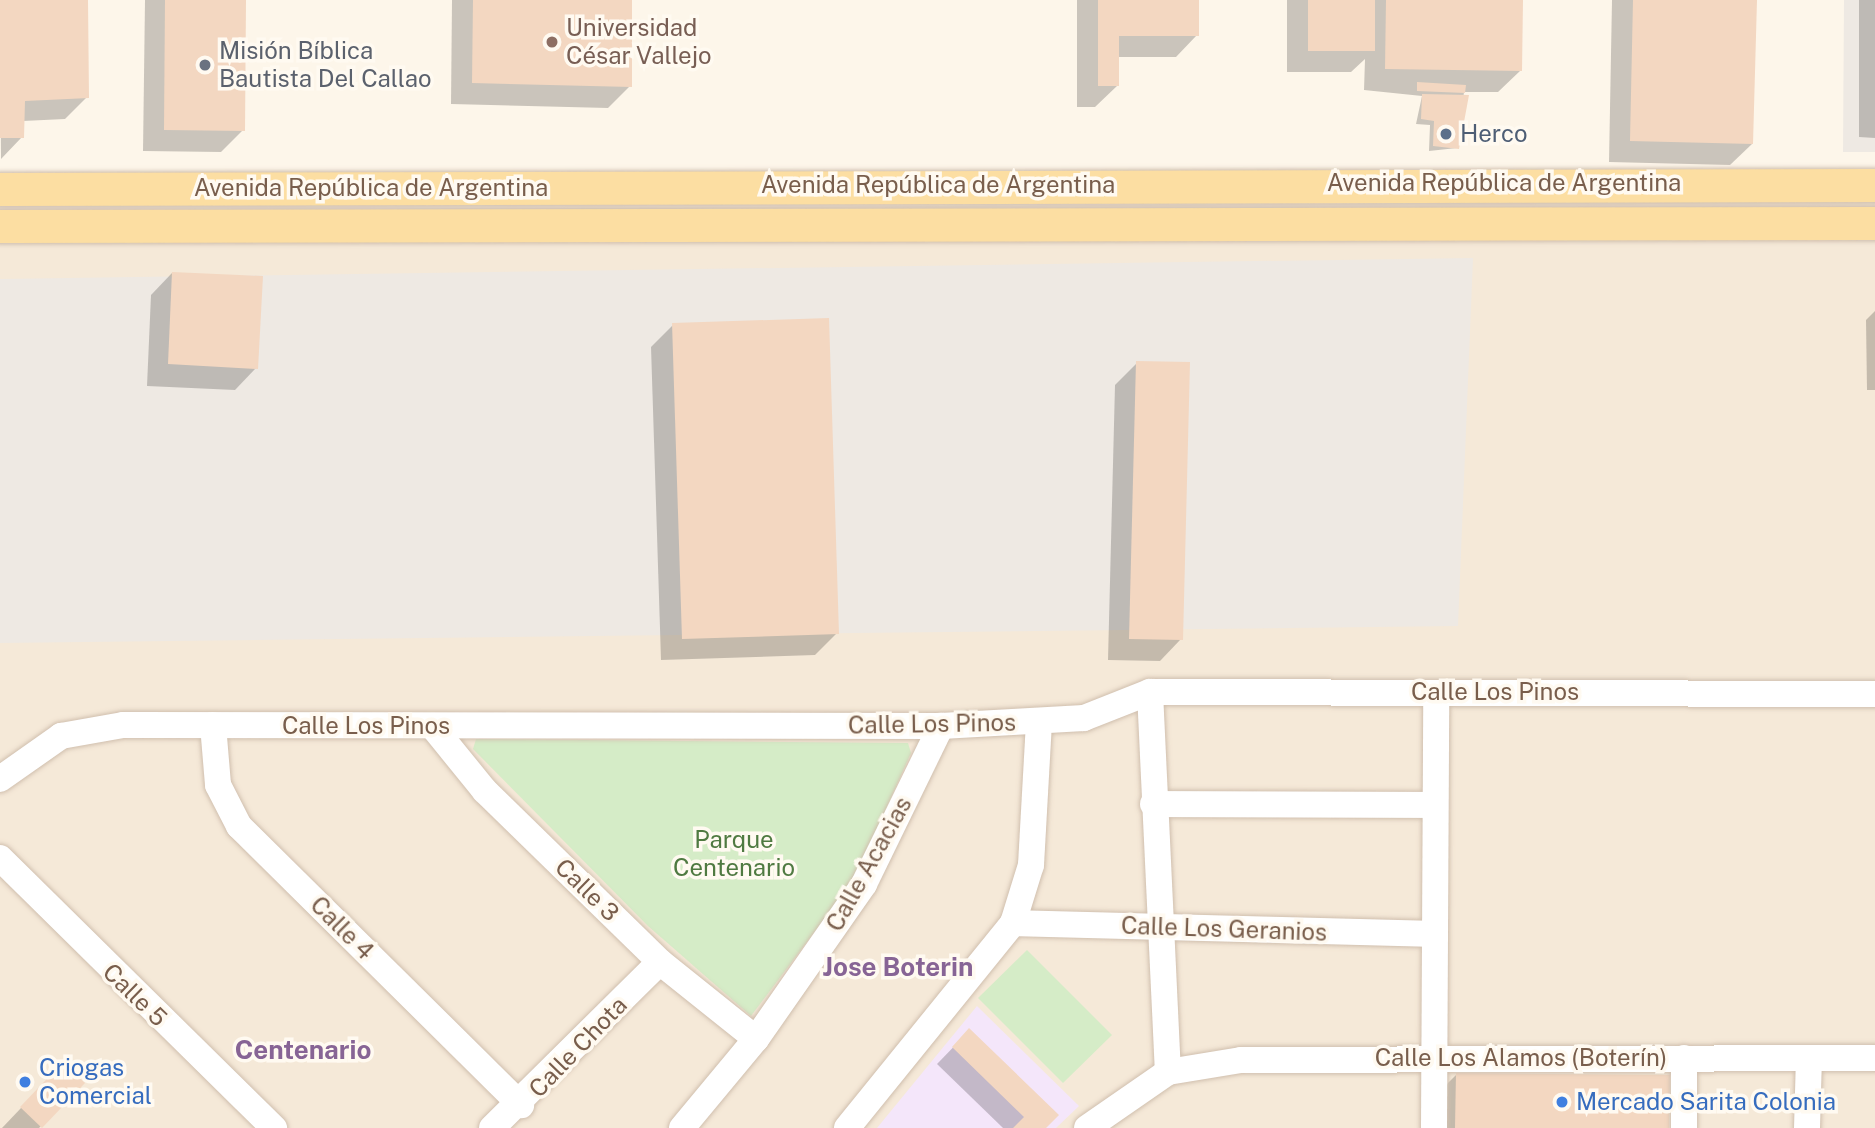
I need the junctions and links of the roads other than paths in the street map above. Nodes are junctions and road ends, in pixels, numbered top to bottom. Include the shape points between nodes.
1 (1875, 185) edge
2 (428, 187) junction
3 (170, 188) junction
4 (0, 189) edge
5 (1875, 223) edge
6 (171, 225) junction
7 (428, 225) junction
8 (0, 226) edge
9 (1150, 692) junction
10 (1436, 693) junction
11 (1875, 694) edge
12 (1039, 721) junction
13 (213, 726) junction
14 (941, 726) junction
15 (433, 727) junction
16 (0, 779) edge
17 (1153, 804) junction
18 (1435, 805) junction
19 (0, 858) edge
20 (1013, 923) junction
21 (1158, 927) junction
22 (1434, 934) junction
23 (660, 962) junction
24 (756, 1039) junction
25 (1434, 1057) junction
26 (1684, 1058) junction
27 (1809, 1058) junction
28 (1875, 1058) edge
29 (1168, 1072) junction
30 (521, 1105) junction
31 (685, 1127) edge
32 (274, 1128) edge
33 (492, 1128) edge
34 (847, 1128) edge
35 (1087, 1128) edge
36 (1434, 1128) edge
37 (1684, 1128) edge
38 (1807, 1128) edge

1 - 2 main road, Avenida República de Argentina
2 - 3 main road, Avenida República de Argentina
2 - 7 main road
3 - 4 main road, Avenida República de Argentina
3 - 6 main road
5 - 7 main road, Avenida República de Argentina
6 - 7 main road, Avenida República de Argentina
6 - 8 main road, Avenida República de Argentina
9 - 10 street, Calle Los Pinos
9 - 12 street, Calle Los Pinos via 1084,718
9 - 17 street
10 - 11 street, Calle Los Pinos
10 - 18 street
12 - 14 street, Calle Los Pinos
12 - 20 street via 1031,865
13 - 15 street, Calle Los Pinos
13 - 16 street, Calle Los Pinos via 123,725 61,736
13 - 30 street, Calle 4 via 218,785 239,826
14 - 15 street, Calle Los Pinos
14 - 24 street, Calle Acacias via 864,884
15 - 23 street, Calle 3 via 485,791
17 - 18 street
17 - 21 street
18 - 22 street
19 - 32 street, Calle 5
20 - 21 street, Calle Los Geranios
20 - 34 street
21 - 22 street, Calle Los Geranios
21 - 29 street via 1164,945
22 - 25 street
23 - 24 street, Calle 3
23 - 30 street, Calle Chota
24 - 31 street, Calle Acacias
25 - 26 street, Calle Los Alamos (Boterín)
25 - 29 street, Calle Los Alamos (Boterín) via 1241,1060
25 - 36 street
26 - 27 street, Calle Los Alamos (Boterín)
26 - 37 street
27 - 28 street, Calle Los Alamos (Boterín)
27 - 38 street
29 - 35 street
30 - 33 street, Calle Chota

